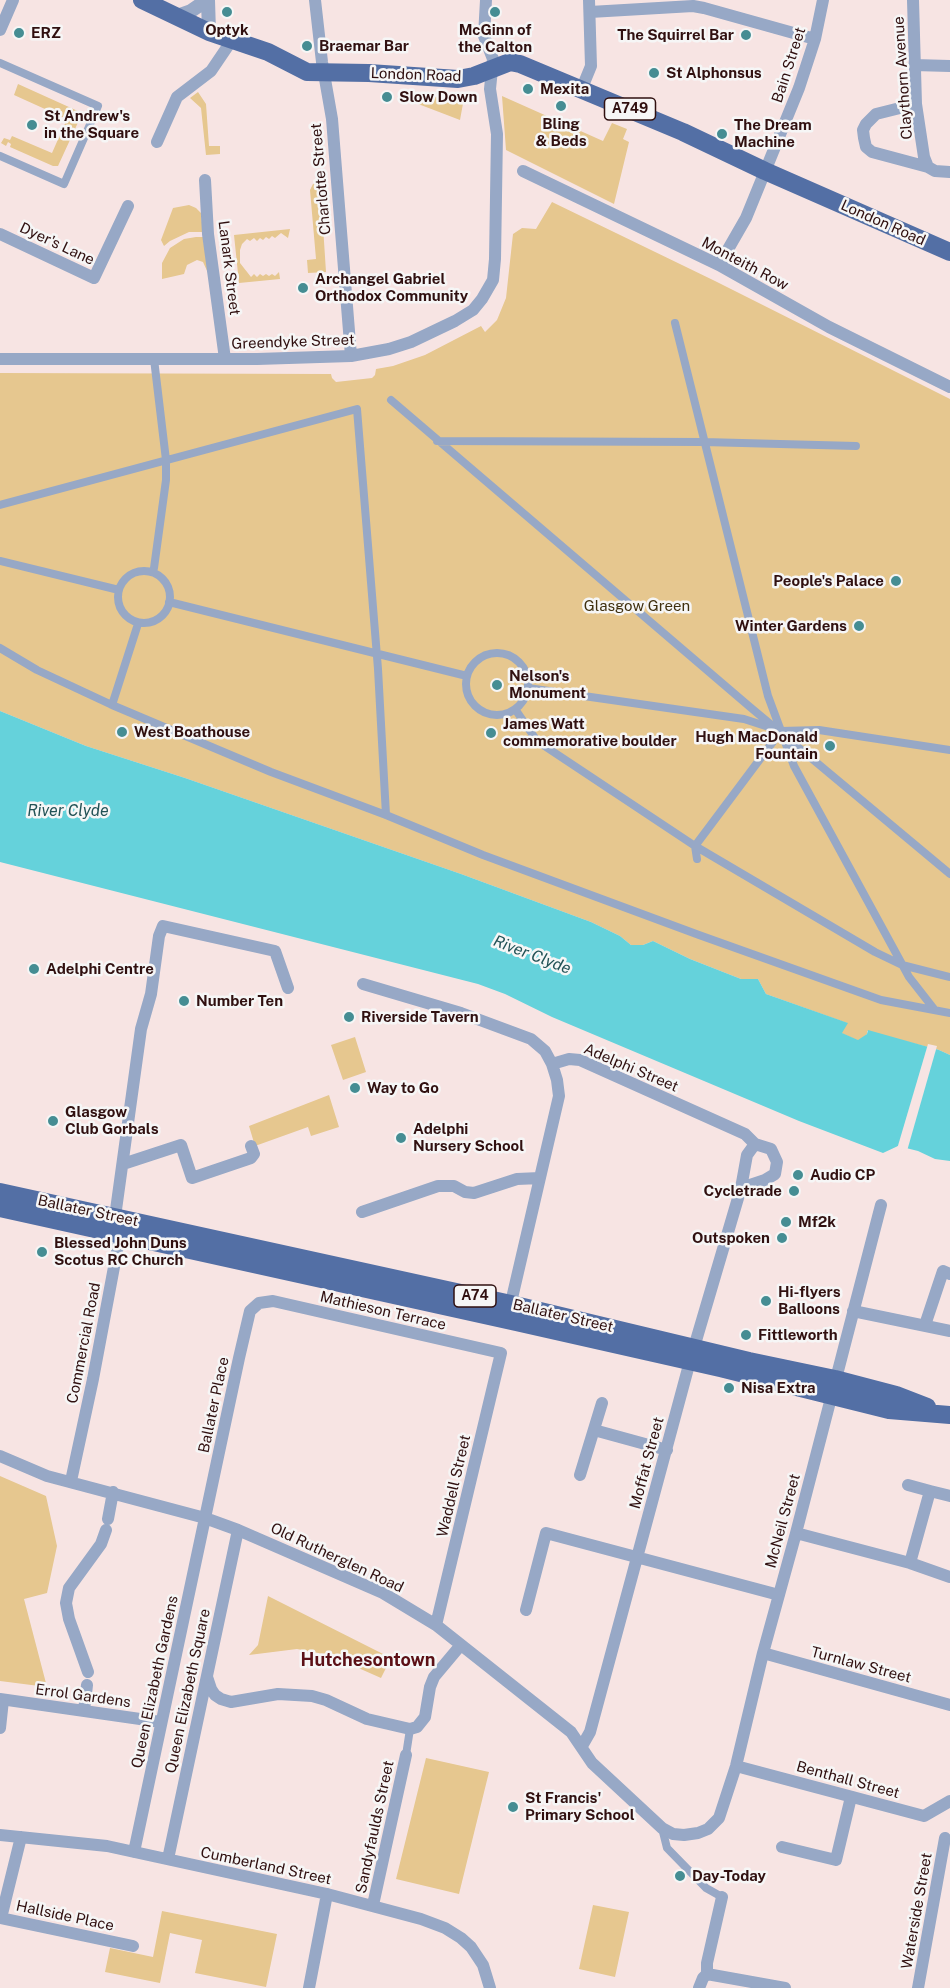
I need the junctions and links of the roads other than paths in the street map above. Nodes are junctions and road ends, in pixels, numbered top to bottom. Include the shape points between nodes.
1 (13, 0) edge
2 (142, 0) edge
3 (208, 0) edge
4 (315, 0) edge
5 (486, 0) edge
6 (823, 0) edge
7 (913, 0) edge
8 (704, 4) edge
9 (590, 6) edge
10 (177, 16) junction
11 (0, 30) edge
12 (209, 32) junction
13 (815, 39) junction
14 (232, 40) junction
15 (0, 63) edge
16 (914, 65) junction
17 (950, 66) edge
18 (492, 69) junction
19 (324, 73) junction
20 (582, 88) junction
21 (916, 104) junction
22 (157, 142) dead end
23 (0, 156) edge
24 (928, 167) junction
25 (523, 171) dead end
26 (765, 171) junction
27 (950, 172) edge
28 (205, 180) dead end
29 (128, 206) dead end
30 (0, 234) edge
31 (950, 252) edge
32 (719, 265) junction
33 (675, 323) dead end
34 (351, 356) junction
35 (154, 358) junction
36 (0, 359) edge
37 (225, 359) junction
38 (950, 387) edge
39 (391, 400) dead end
40 (437, 441) junction
41 (704, 442) junction
42 (856, 446) dead end
43 (166, 460) junction
44 (0, 505) edge
45 (0, 561) edge
46 (154, 568) dead end
47 (119, 590) junction
48 (169, 603) junction
49 (137, 627) dead end
50 (0, 648) edge
51 (376, 653) junction
52 (467, 676) junction
53 (528, 688) junction
54 (112, 705) junction
55 (515, 709) junction
56 (781, 731) junction
57 (950, 750) edge
58 (387, 815) junction
59 (695, 846) junction
60 (697, 859) dead end
61 (950, 874) edge
62 (902, 965) junction
63 (950, 977) edge
64 (363, 984) dead end
65 (288, 988) dead end
66 (934, 1010) junction
67 (950, 1013) edge
68 (552, 1064) junction
69 (754, 1144) junction
70 (251, 1146) dead end
71 (123, 1164) junction
72 (540, 1178) junction
73 (741, 1188) junction
74 (0, 1192) edge
75 (881, 1205) dead end
76 (0, 1208) edge
77 (362, 1212) dead end
78 (117, 1226) junction
79 (950, 1274) edge
80 (259, 1303) joint
81 (853, 1311) junction
82 (509, 1312) junction
83 (925, 1325) junction
84 (950, 1331) edge
85 (501, 1353) joint
86 (692, 1355) junction
87 (833, 1388) junction
88 (602, 1403) dead end
89 (948, 1415) edge
90 (594, 1430) junction
91 (666, 1450) junction
92 (0, 1456) edge
93 (580, 1475) dead end
94 (71, 1481) junction
95 (908, 1485) dead end
96 (930, 1491) junction
97 (113, 1492) junction
98 (950, 1496) edge
99 (205, 1518) junction
100 (238, 1530) junction
101 (796, 1533) junction
102 (637, 1557) junction
103 (910, 1563) junction
104 (950, 1577) edge
105 (779, 1595) junction
106 (526, 1610) dead end
107 (436, 1625) junction
108 (460, 1646) junction
109 (763, 1653) junction
110 (207, 1677) junction
111 (2, 1699) edge
112 (950, 1705) edge
113 (84, 1711) junction
114 (161, 1722) junction
115 (0, 1728) edge
116 (410, 1729) junction
117 (582, 1746) junction
118 (406, 1755) joint
119 (736, 1766) junction
120 (851, 1797) junction
121 (950, 1801) edge
122 (662, 1828) junction
123 (0, 1834) edge
124 (21, 1837) junction
125 (945, 1838) dead end
126 (782, 1847) dead end
127 (134, 1852) junction
128 (168, 1859) junction
129 (327, 1894) junction
130 (722, 1897) joint
131 (373, 1905) junction
132 (133, 1946) dead end
133 (707, 1974) junction
134 (309, 1988) edge
135 (490, 1988) edge
136 (699, 1988) edge
137 (784, 1988) edge
138 (918, 1988) edge

1 - 11 street
2 - 10 main road, London Road / A749
3 - 10 street
3 - 12 street
4 - 19 street, Charlotte Street
5 - 18 street, Greendyke Street via 484,36 493,59
6 - 13 street, Bain Street
7 - 16 street, Claythorn Avenue
8 - 9 street
8 - 13 street
9 - 20 street via 591,66
10 - 12 main road, London Road / A749
12 - 14 main road, London Road / A749
13 - 26 street, Bain Street via 800,88
14 - 19 main road, London Road / A749 via 268,52 307,72
14 - 22 street via 211,71 177,97
15 - 23 street via 98,106 64,184
16 - 17 street
16 - 21 street, Claythorn Avenue
18 - 19 main road, London Road / A749 via 458,79
18 - 20 main road, London Road / A749 via 510,62 520,64
18 - 34 street, Greendyke Street via 498,195 495,272 490,286 473,310 449,324 399,347
19 - 34 street, Charlotte Street via 332,119
20 - 26 main road, London Road / A749
21 - 24 street, Claythorn Avenue
21 - 24 street via 876,114 866,124 864,138 872,152
24 - 27 street
25 - 32 street, Monteith Row
26 - 31 main road, London Road / A749
26 - 32 street, Bain Street via 746,218
28 - 37 street, Lanark Street via 208,234
29 - 30 street, Dyer's Lane via 94,278
32 - 38 street, Monteith Row via 829,327
33 - 41 street
34 - 37 street, Greendyke Street
35 - 36 street, Greendyke Street
35 - 37 street, Greendyke Street
35 - 43 street
39 - 40 street
40 - 41 street
40 - 56 street
41 - 42 street
41 - 56 street via 768,696
43 - 44 street
43 - 46 street
43 - 51 street via 357,409
45 - 47 street
47 - 48 street via 129,576 148,572 165,583
47 - 48 street via 122,612 138,622 157,619
48 - 51 street
49 - 54 street
50 - 54 street
51 - 52 street
51 - 58 street
52 - 53 street via 478,658 503,653 513,656 524,667
52 - 55 street via 469,696 479,709 494,715
53 - 55 street
53 - 56 street via 744,719
54 - 58 street via 271,772
55 - 59 street via 537,741
56 - 57 street via 819,730
56 - 59 street
56 - 61 street
56 - 62 street via 794,766
58 - 66 street via 483,855 798,971 881,1000
59 - 60 street
59 - 62 street
62 - 63 street
62 - 66 street
64 - 68 street via 531,1039 545,1051
65 - 71 street, Commercial Road via 275,951 163,926 141,1029
66 - 67 street
68 - 69 street, Adelphi Street via 580,1060 745,1134
68 - 72 street via 559,1096
69 - 73 street, Moffat Street via 747,1155
69 - 73 street via 771,1149 777,1161 776,1174
70 - 71 street via 251,1158 192,1178 181,1146
71 - 78 street, Commercial Road
72 - 77 street via 517,1179 474,1193 454,1186 438,1186
72 - 82 street
73 - 86 street, Moffat Street
74 - 78 main road, Ballater Street / A74
75 - 81 street, McNeil Street
76 - 78 main road, Ballater Street / A74
78 - 82 main road, Ballater Street / A74
78 - 94 street, Commercial Road via 99,1349
79 - 83 street via 943,1271
80 - 85 street, Mathieson Terrace via 273,1301
80 - 99 street, Ballater Place via 250,1311
81 - 83 street
81 - 87 street, McNeil Street
82 - 86 main road, Ballater Street / A74
83 - 84 street
85 - 107 street, Waddell Street
86 - 87 main road, Ballater Street / A74
86 - 91 street, Moffat Street
87 - 89 main road, Ballater Street / A74 via 889,1410
87 - 101 street, McNeil Street
88 - 90 street
90 - 91 street
90 - 93 street
91 - 102 street, Moffat Street
92 - 94 street, Old Rutherglen Road via 47,1476
94 - 97 street, Old Rutherglen Road
95 - 96 street
96 - 98 street
96 - 103 street
97 - 99 street, Old Rutherglen Road
97 - 113 street via 101,1544 69,1588 66,1603 88,1678
99 - 100 street, Old Rutherglen Road
99 - 114 street, Queen Elizabeth Gardens
100 - 107 street, Old Rutherglen Road via 383,1593
100 - 110 street, Queen Elizabeth Square
101 - 103 street
101 - 105 street, McNeil Street
102 - 105 street
102 - 106 street via 546,1533
102 - 117 street, Moffat Street via 590,1732
103 - 104 street
105 - 109 street, McNeil Street
107 - 108 street, Old Rutherglen Road
108 - 116 street via 434,1677 425,1717
108 - 117 street, Old Rutherglen Road via 571,1732
109 - 112 street, Turnlaw Street
109 - 119 street, McNeil Street
110 - 116 street via 215,1695 231,1702 286,1694 312,1696 367,1719
110 - 128 street, Queen Elizabeth Square
111 - 113 street, Errol Gardens
111 - 115 street
113 - 114 street, Errol Gardens
114 - 127 street, Queen Elizabeth Gardens
116 - 118 street
117 - 122 street, Old Rutherglen Road via 592,1763
118 - 131 street, Sandyfaulds Street
119 - 120 street, Benthall Street
119 - 122 street, McNeil Street via 719,1818 708,1829 684,1835
120 - 121 street, Benthall Street via 924,1816
120 - 126 street via 836,1860
122 - 130 street, Old Rutherglen Road via 667,1848 706,1888
123 - 124 street, Cumberland Street
124 - 127 street, Cumberland Street
124 - 132 street, Hallside Place via 1,1918
125 - 138 street, Waterside Street
127 - 128 street, Cumberland Street
128 - 129 street, Cumberland Street
129 - 131 street, Cumberland Street
129 - 134 street
130 - 133 street, Old Rutherglen Road
131 - 135 street, Cumberland Street via 421,1919 461,1938 483,1965
133 - 136 street, Old Rutherglen Road
133 - 137 street

